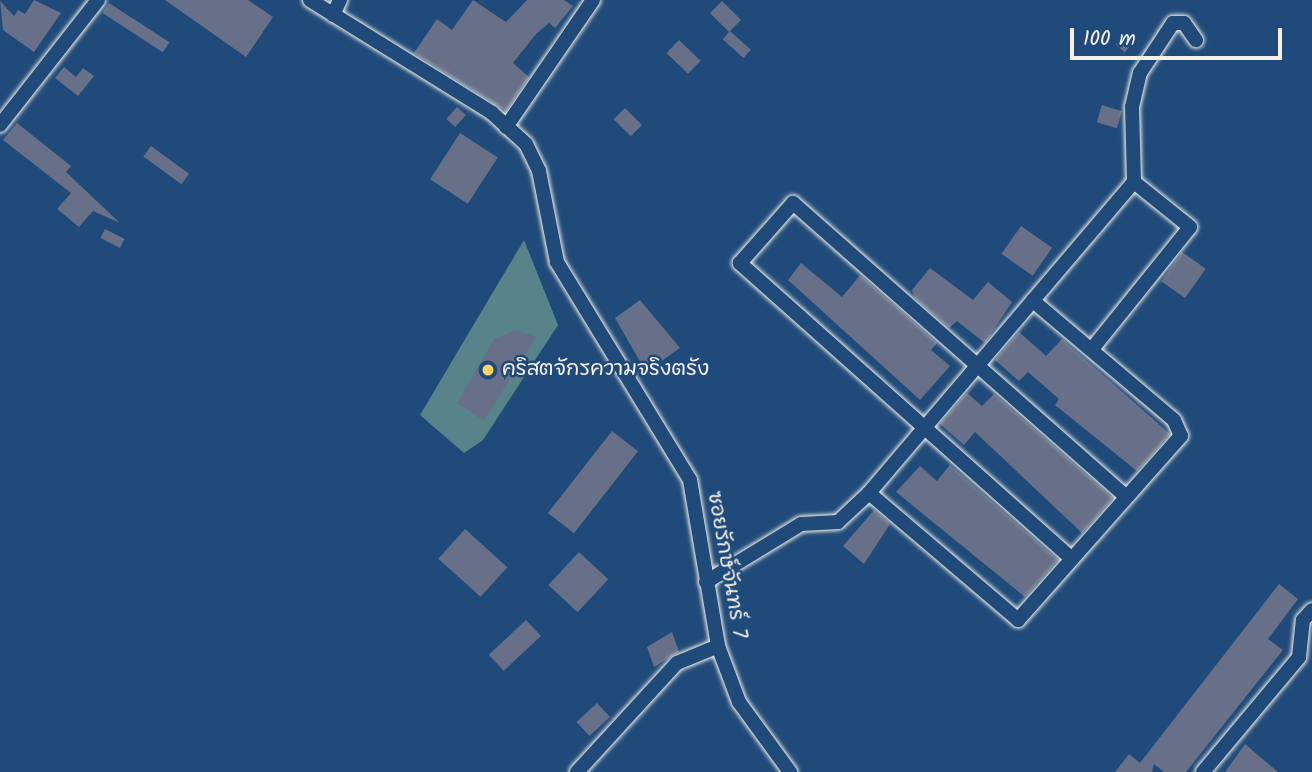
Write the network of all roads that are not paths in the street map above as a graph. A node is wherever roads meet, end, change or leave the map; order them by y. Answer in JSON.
{"nodes":[{"id":1,"x":98,"y":0,"type":"edge"},
{"id":2,"x":310,"y":0,"type":"edge"},
{"id":3,"x":340,"y":0,"type":"edge"},
{"id":4,"x":593,"y":0,"type":"edge"},
{"id":5,"x":333,"y":15,"type":"junction"},
{"id":6,"x":1196,"y":40,"type":"dead end"},
{"id":7,"x":2,"y":118,"type":"edge"},
{"id":8,"x":506,"y":127,"type":"junction"},
{"id":9,"x":1134,"y":182,"type":"junction"},
{"id":10,"x":1033,"y":301,"type":"junction"},
{"id":11,"x":1092,"y":349,"type":"junction"},
{"id":12,"x":980,"y":367,"type":"junction"},
{"id":13,"x":926,"y":429,"type":"junction"},
{"id":14,"x":869,"y":493,"type":"junction"},
{"id":15,"x":1126,"y":497,"type":"junction"},
{"id":16,"x":1072,"y":559,"type":"junction"},
{"id":17,"x":706,"y":582,"type":"junction"},
{"id":18,"x":1312,"y":610,"type":"edge"},
{"id":19,"x":718,"y":646,"type":"junction"},
{"id":20,"x":577,"y":772,"type":"edge"},
{"id":21,"x":790,"y":772,"type":"edge"},
{"id":22,"x":1203,"y":772,"type":"edge"}],
"edges":[{"from":1,"to":7,"type":"street"},
{"from":2,"to":5,"type":"street","name":"ซอยรักษ์จันทร์ 7"},
{"from":3,"to":5,"type":"street"},
{"from":4,"to":8,"type":"street"},
{"from":5,"to":8,"type":"street","name":"ซอยรักษ์จันทร์ 7"},
{"from":6,"to":9,"type":"street"},
{"from":8,"to":17,"type":"street","name":"ซอยรักษ์จันทร์ 7"},
{"from":9,"to":10,"type":"street"},
{"from":9,"to":11,"type":"street"},
{"from":10,"to":11,"type":"street"},
{"from":10,"to":12,"type":"street"},
{"from":11,"to":15,"type":"street"},
{"from":12,"to":13,"type":"street"},
{"from":12,"to":13,"type":"street"},
{"from":12,"to":15,"type":"street"},
{"from":13,"to":14,"type":"street"},
{"from":13,"to":16,"type":"street"},
{"from":14,"to":16,"type":"street"},
{"from":14,"to":17,"type":"street"},
{"from":15,"to":16,"type":"street"},
{"from":17,"to":19,"type":"street","name":"ซอยรักษ์จันทร์ 7"},
{"from":18,"to":22,"type":"street"},
{"from":19,"to":20,"type":"street"},
{"from":19,"to":21,"type":"street","name":"ซอยรักษ์จันทร์ 7"}]}
